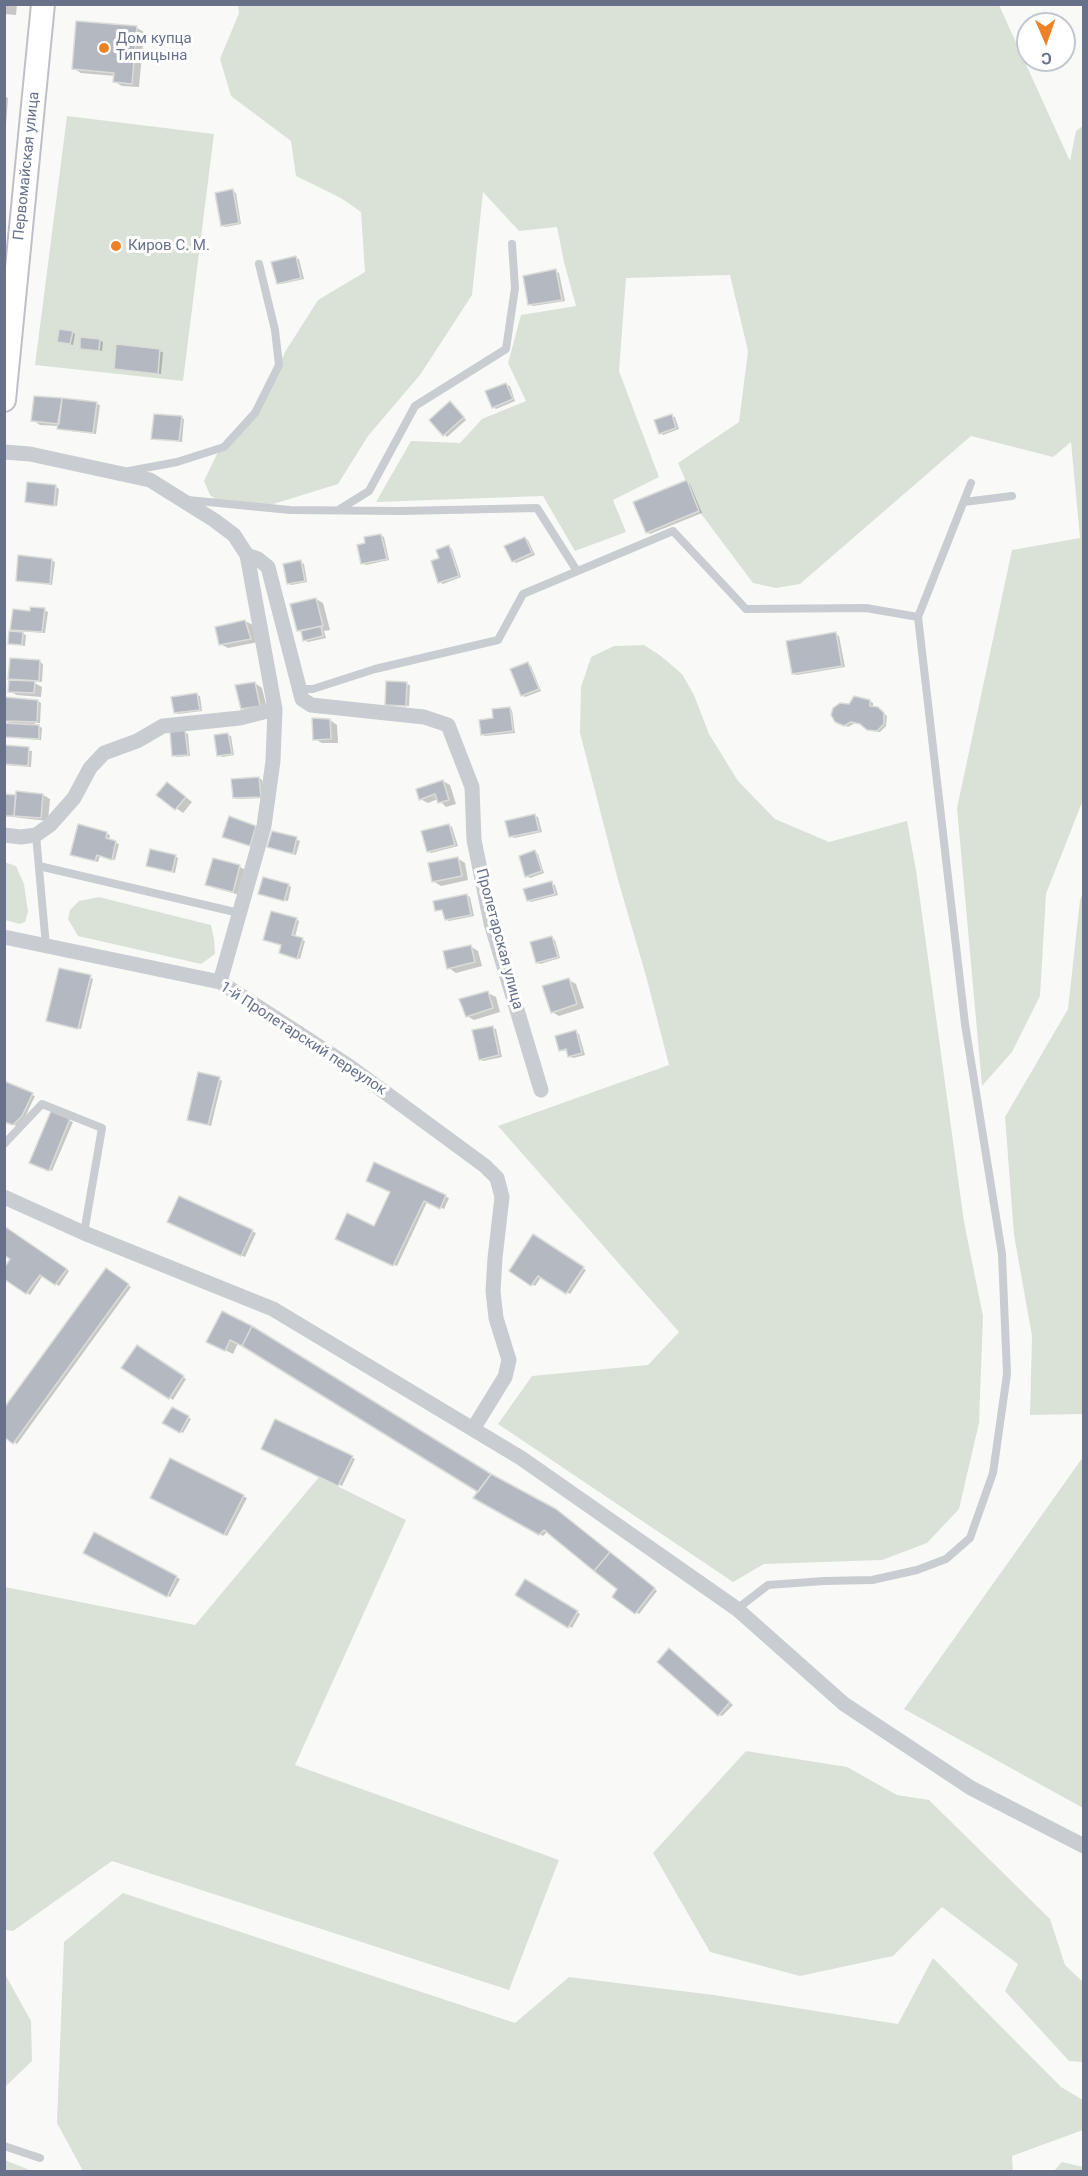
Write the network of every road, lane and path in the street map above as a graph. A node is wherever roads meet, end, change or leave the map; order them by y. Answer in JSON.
{"nodes":[{"id":1,"x":43,"y":4,"type":"edge"},
{"id":2,"x":512,"y":244,"type":"dead end"},
{"id":3,"x":258,"y":264,"type":"dead end"},
{"id":4,"x":4,"y":400,"type":"edge"},
{"id":5,"x":4,"y":452,"type":"edge"},
{"id":6,"x":119,"y":473,"type":"junction"},
{"id":7,"x":971,"y":483,"type":"dead end"},
{"id":8,"x":1012,"y":496,"type":"dead end"},
{"id":9,"x":179,"y":499,"type":"junction"},
{"id":10,"x":964,"y":502,"type":"junction"},
{"id":11,"x":340,"y":509,"type":"junction"},
{"id":12,"x":248,"y":555,"type":"junction"},
{"id":13,"x":577,"y":571,"type":"junction"},
{"id":14,"x":918,"y":617,"type":"junction"},
{"id":15,"x":300,"y":689,"type":"junction"},
{"id":16,"x":275,"y":709,"type":"junction"},
{"id":17,"x":36,"y":834,"type":"junction"},
{"id":18,"x":4,"y":835,"type":"edge"},
{"id":19,"x":39,"y":866,"type":"junction"},
{"id":20,"x":239,"y":913,"type":"junction"},
{"id":21,"x":4,"y":937,"type":"edge"},
{"id":22,"x":46,"y":946,"type":"junction"},
{"id":23,"x":220,"y":982,"type":"junction"},
{"id":24,"x":541,"y":1090,"type":"dead end"},
{"id":25,"x":4,"y":1144,"type":"edge"},
{"id":26,"x":4,"y":1197,"type":"edge"},
{"id":27,"x":84,"y":1233,"type":"junction"},
{"id":28,"x":473,"y":1429,"type":"junction"},
{"id":29,"x":737,"y":1609,"type":"junction"},
{"id":30,"x":1083,"y":1846,"type":"edge"},
{"id":31,"x":4,"y":2146,"type":"edge"},
{"id":32,"x":40,"y":2158,"type":"dead end"}],
"edges":[{"from":1,"to":4,"type":"main road","name":"Первомайская улица"},
{"from":2,"to":11,"type":"lane"},
{"from":3,"to":6,"type":"lane"},
{"from":5,"to":6,"type":"street"},
{"from":6,"to":9,"type":"street"},
{"from":7,"to":10,"type":"lane"},
{"from":8,"to":10,"type":"lane"},
{"from":9,"to":11,"type":"lane"},
{"from":9,"to":12,"type":"street"},
{"from":10,"to":14,"type":"lane"},
{"from":11,"to":13,"type":"lane"},
{"from":12,"to":15,"type":"street"},
{"from":12,"to":16,"type":"street"},
{"from":13,"to":14,"type":"lane"},
{"from":13,"to":15,"type":"lane"},
{"from":14,"to":29,"type":"lane"},
{"from":15,"to":24,"type":"street","name":"Пролетарская улица"},
{"from":16,"to":17,"type":"street"},
{"from":16,"to":20,"type":"street"},
{"from":17,"to":18,"type":"street"},
{"from":17,"to":19,"type":"lane"},
{"from":19,"to":20,"type":"lane"},
{"from":19,"to":22,"type":"lane"},
{"from":20,"to":23,"type":"street"},
{"from":21,"to":22,"type":"street","name":"1-й Пролетарский переулок"},
{"from":22,"to":23,"type":"street","name":"1-й Пролетарский переулок"},
{"from":23,"to":28,"type":"street","name":"1-й Пролетарский переулок"},
{"from":25,"to":27,"type":"lane"},
{"from":26,"to":27,"type":"street"},
{"from":27,"to":28,"type":"street"},
{"from":28,"to":29,"type":"street"},
{"from":29,"to":30,"type":"street"},
{"from":31,"to":32,"type":"lane"}]}
